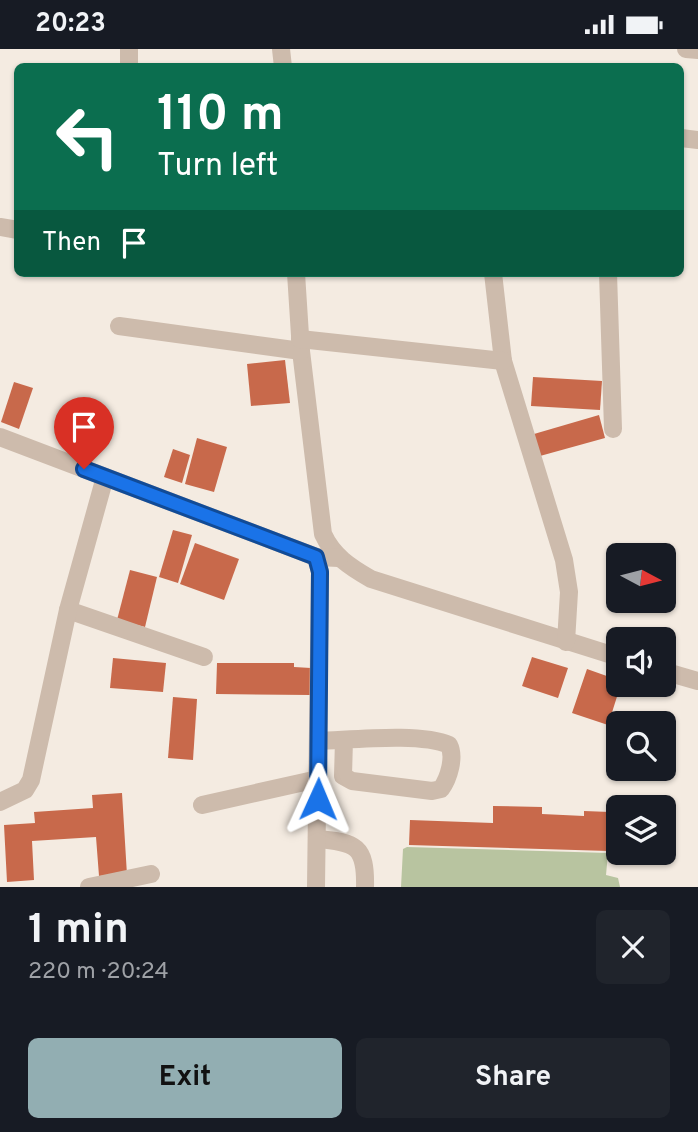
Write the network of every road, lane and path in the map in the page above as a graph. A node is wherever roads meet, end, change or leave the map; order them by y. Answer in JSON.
{"nodes":[{"id":1,"x":686,"y":49,"type":"edge"},
{"id":2,"x":698,"y":50,"type":"edge"},
{"id":3,"x":293,"y":277,"type":"edge"},
{"id":4,"x":493,"y":277,"type":"edge"},
{"id":5,"x":608,"y":277,"type":"edge"},
{"id":6,"x":119,"y":326,"type":"dead end"},
{"id":7,"x":301,"y":345,"type":"junction"},
{"id":8,"x":503,"y":362,"type":"junction"},
{"id":9,"x":613,"y":429,"type":"dead end"},
{"id":10,"x":0,"y":437,"type":"edge"},
{"id":11,"x":105,"y":477,"type":"junction"},
{"id":12,"x":316,"y":557,"type":"junction"},
{"id":13,"x":339,"y":558,"type":"junction"},
{"id":14,"x":68,"y":610,"type":"junction"},
{"id":15,"x":566,"y":642,"type":"junction"},
{"id":16,"x":606,"y":654,"type":"edge"},
{"id":17,"x":204,"y":657,"type":"dead end"},
{"id":18,"x":676,"y":675,"type":"edge"},
{"id":19,"x":698,"y":681,"type":"edge"},
{"id":20,"x":344,"y":740,"type":"junction"},
{"id":21,"x":318,"y":741,"type":"junction"},
{"id":22,"x":318,"y":779,"type":"junction"},
{"id":23,"x":0,"y":802,"type":"edge"},
{"id":24,"x":202,"y":805,"type":"dead end"},
{"id":25,"x":317,"y":839,"type":"junction"},
{"id":26,"x":151,"y":874,"type":"dead end"},
{"id":27,"x":89,"y":887,"type":"edge"},
{"id":28,"x":316,"y":887,"type":"edge"},
{"id":29,"x":365,"y":887,"type":"edge"}],
"edges":[{"from":1,"to":2,"type":"street"},
{"from":3,"to":7,"type":"street"},
{"from":4,"to":8,"type":"street"},
{"from":5,"to":9,"type":"street"},
{"from":6,"to":7,"type":"street"},
{"from":7,"to":8,"type":"street"},
{"from":7,"to":13,"type":"street"},
{"from":8,"to":15,"type":"street"},
{"from":10,"to":11,"type":"street"},
{"from":11,"to":12,"type":"street"},
{"from":11,"to":14,"type":"street"},
{"from":12,"to":13,"type":"street"},
{"from":12,"to":21,"type":"street"},
{"from":13,"to":15,"type":"street"},
{"from":14,"to":17,"type":"street"},
{"from":14,"to":23,"type":"street"},
{"from":15,"to":16,"type":"street"},
{"from":18,"to":19,"type":"street"},
{"from":20,"to":20,"type":"street"},
{"from":20,"to":21,"type":"street"},
{"from":21,"to":22,"type":"street"},
{"from":22,"to":24,"type":"street"},
{"from":22,"to":25,"type":"street"},
{"from":25,"to":28,"type":"street"},
{"from":25,"to":29,"type":"street"},
{"from":26,"to":27,"type":"street"}]}
